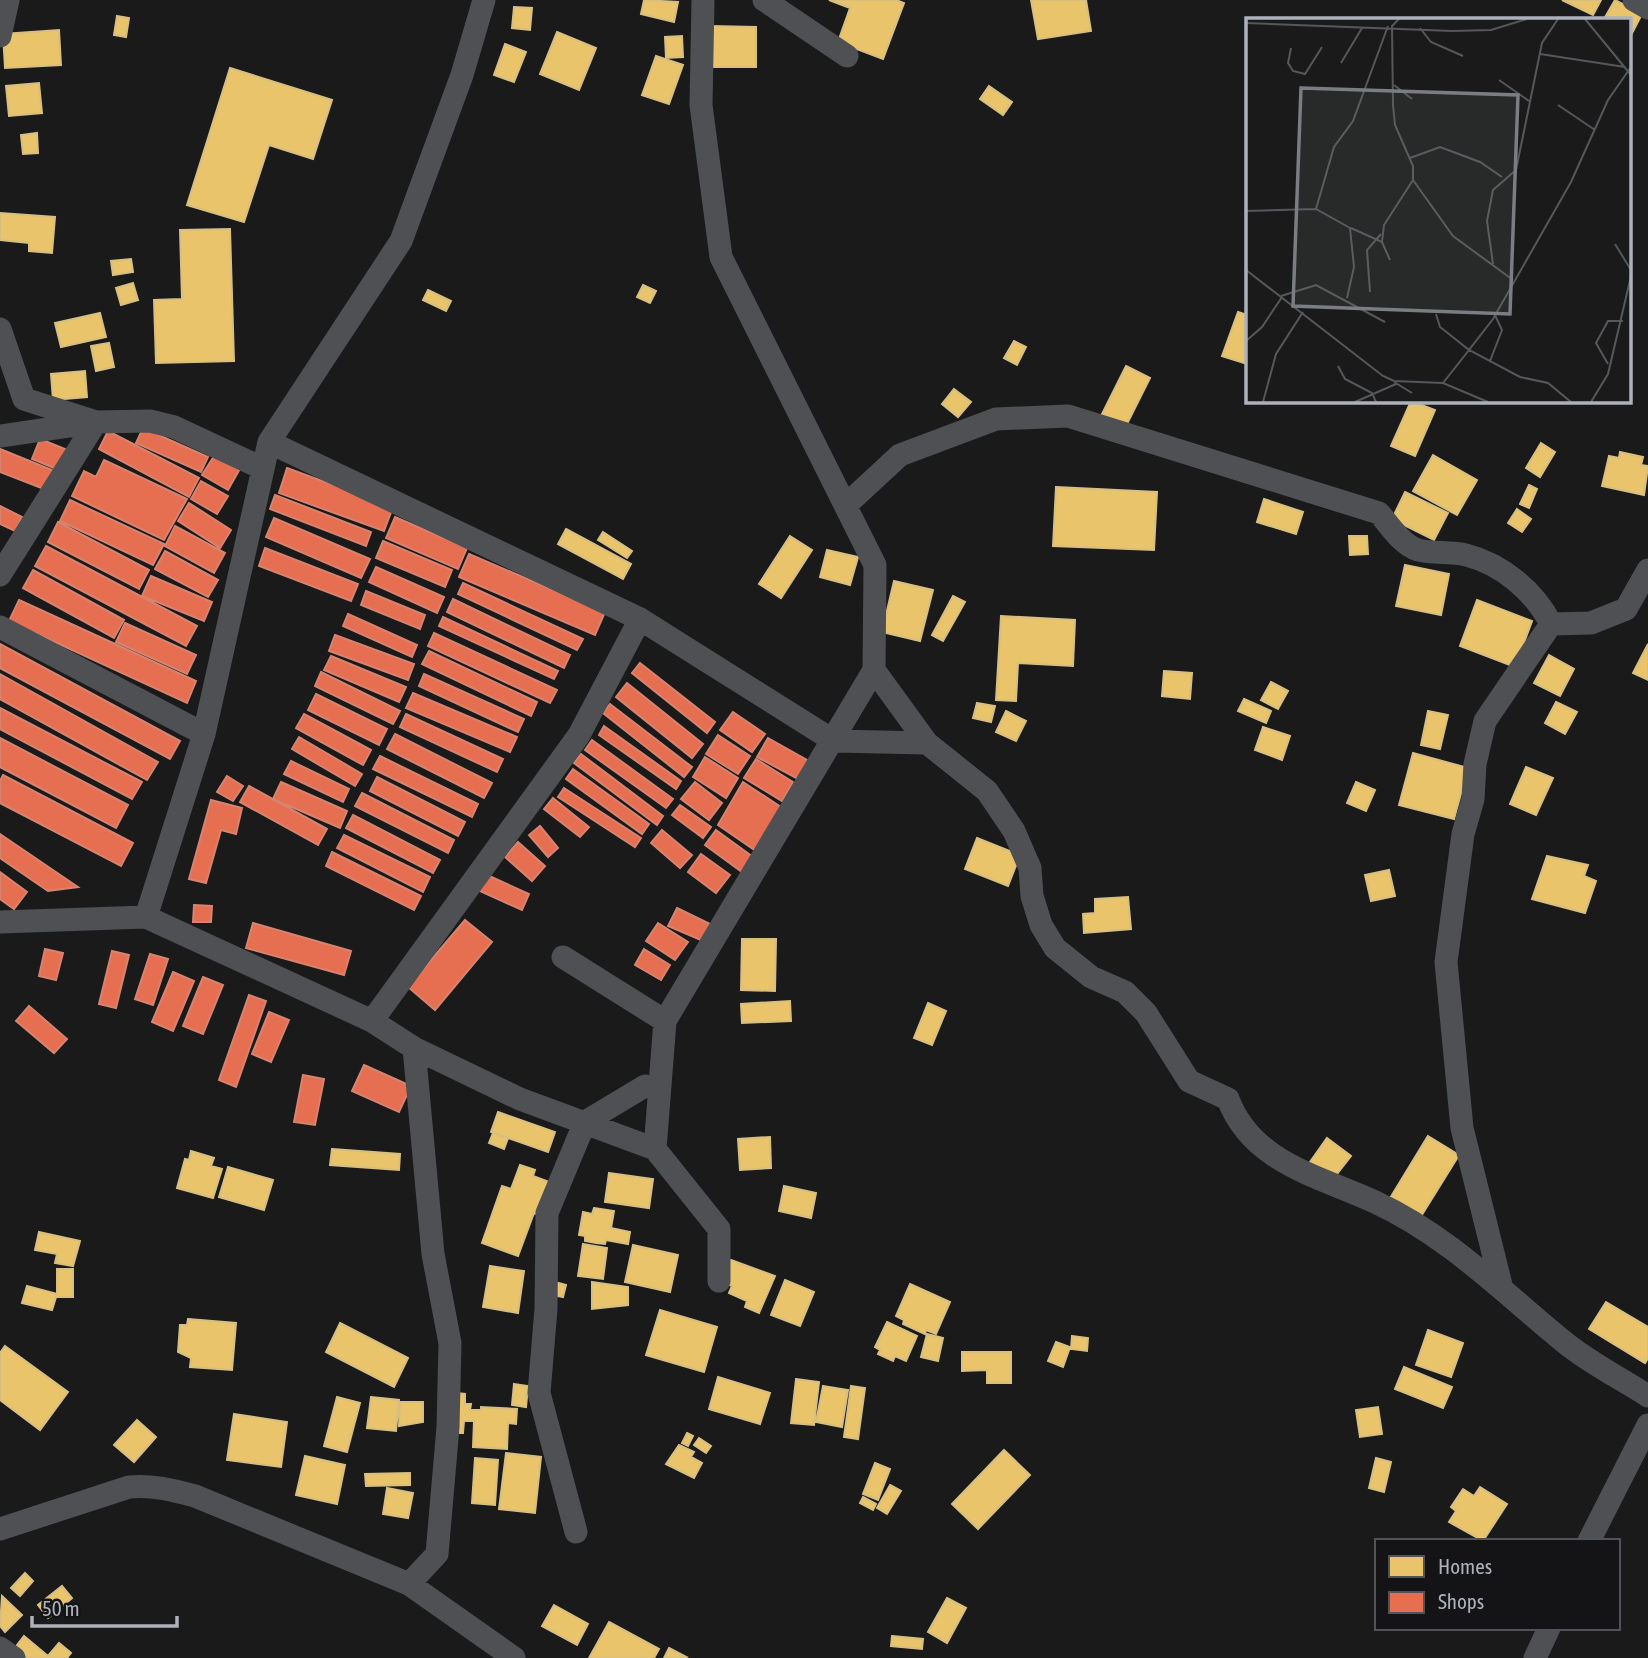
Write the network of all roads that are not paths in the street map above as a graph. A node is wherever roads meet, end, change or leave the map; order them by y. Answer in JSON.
{"nodes":[{"id":1,"x":8,"y":0,"type":"edge"},
{"id":2,"x":484,"y":0,"type":"edge"},
{"id":3,"x":702,"y":0,"type":"edge"},
{"id":4,"x":764,"y":0,"type":"edge"},
{"id":5,"x":1634,"y":0,"type":"edge"},
{"id":6,"x":1648,"y":8,"type":"edge"},
{"id":7,"x":0,"y":36,"type":"edge"},
{"id":8,"x":847,"y":56,"type":"dead end"},
{"id":9,"x":0,"y":329,"type":"edge"},
{"id":10,"x":96,"y":422,"type":"junction"},
{"id":11,"x":0,"y":436,"type":"edge"},
{"id":12,"x":269,"y":442,"type":"junction"},
{"id":13,"x":262,"y":468,"type":"junction"},
{"id":14,"x":846,"y":505,"type":"junction"},
{"id":15,"x":1648,"y":570,"type":"edge"},
{"id":16,"x":0,"y":575,"type":"edge"},
{"id":17,"x":640,"y":619,"type":"junction"},
{"id":18,"x":1552,"y":624,"type":"junction"},
{"id":19,"x":0,"y":627,"type":"edge"},
{"id":20,"x":874,"y":670,"type":"junction"},
{"id":21,"x":204,"y":734,"type":"junction"},
{"id":22,"x":834,"y":741,"type":"junction"},
{"id":23,"x":927,"y":743,"type":"junction"},
{"id":24,"x":146,"y":917,"type":"junction"},
{"id":25,"x":0,"y":922,"type":"edge"},
{"id":26,"x":564,"y":957,"type":"dead end"},
{"id":27,"x":372,"y":1021,"type":"junction"},
{"id":28,"x":665,"y":1021,"type":"junction"},
{"id":29,"x":414,"y":1048,"type":"junction"},
{"id":30,"x":645,"y":1086,"type":"dead end"},
{"id":31,"x":585,"y":1122,"type":"junction"},
{"id":32,"x":655,"y":1149,"type":"junction"},
{"id":33,"x":719,"y":1281,"type":"dead end"},
{"id":34,"x":1501,"y":1285,"type":"junction"},
{"id":35,"x":1648,"y":1396,"type":"edge"},
{"id":36,"x":1648,"y":1425,"type":"edge"},
{"id":37,"x":0,"y":1529,"type":"edge"},
{"id":38,"x":576,"y":1532,"type":"dead end"},
{"id":39,"x":1590,"y":1539,"type":"edge"},
{"id":40,"x":409,"y":1584,"type":"junction"},
{"id":41,"x":1548,"y":1630,"type":"edge"},
{"id":42,"x":0,"y":1648,"type":"edge"},
{"id":43,"x":14,"y":1658,"type":"edge"},
{"id":44,"x":514,"y":1658,"type":"edge"},
{"id":45,"x":1535,"y":1658,"type":"edge"}],
"edges":[{"from":1,"to":7,"type":"street"},
{"from":2,"to":12,"type":"street"},
{"from":3,"to":14,"type":"street"},
{"from":4,"to":8,"type":"street"},
{"from":5,"to":6,"type":"street"},
{"from":9,"to":10,"type":"street"},
{"from":10,"to":11,"type":"street"},
{"from":10,"to":13,"type":"street"},
{"from":10,"to":16,"type":"street"},
{"from":12,"to":13,"type":"street"},
{"from":12,"to":17,"type":"street"},
{"from":13,"to":21,"type":"street"},
{"from":14,"to":18,"type":"street"},
{"from":14,"to":20,"type":"street"},
{"from":15,"to":18,"type":"street"},
{"from":17,"to":22,"type":"street"},
{"from":17,"to":27,"type":"street"},
{"from":18,"to":34,"type":"street"},
{"from":19,"to":21,"type":"street"},
{"from":20,"to":22,"type":"street"},
{"from":20,"to":23,"type":"street"},
{"from":21,"to":24,"type":"street"},
{"from":22,"to":23,"type":"street"},
{"from":22,"to":28,"type":"street"},
{"from":23,"to":34,"type":"street"},
{"from":24,"to":25,"type":"street"},
{"from":24,"to":27,"type":"street"},
{"from":26,"to":28,"type":"street"},
{"from":27,"to":29,"type":"street"},
{"from":28,"to":32,"type":"street"},
{"from":29,"to":31,"type":"street"},
{"from":29,"to":40,"type":"street"},
{"from":30,"to":31,"type":"street"},
{"from":31,"to":32,"type":"street"},
{"from":31,"to":38,"type":"street"},
{"from":32,"to":33,"type":"street"},
{"from":34,"to":35,"type":"street"},
{"from":36,"to":39,"type":"street"},
{"from":37,"to":40,"type":"street"},
{"from":40,"to":44,"type":"street"},
{"from":41,"to":45,"type":"street"},
{"from":42,"to":43,"type":"street"}]}
